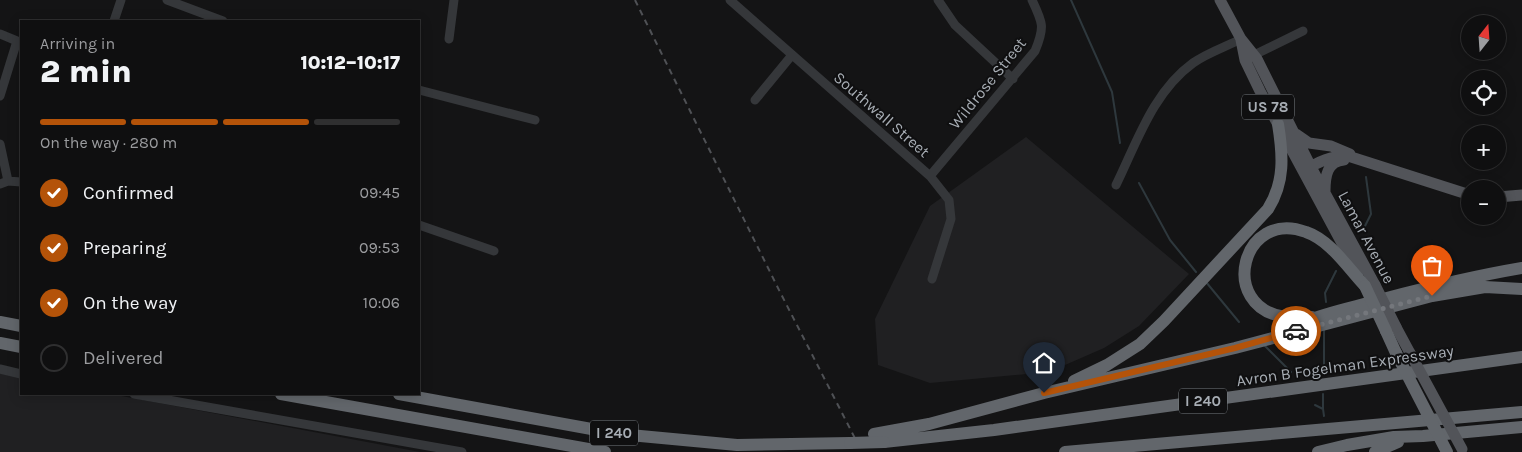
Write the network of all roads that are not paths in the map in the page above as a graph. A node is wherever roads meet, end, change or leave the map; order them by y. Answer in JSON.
{"nodes":[{"id":1,"x":121,"y":0,"type":"edge"},
{"id":2,"x":167,"y":0,"type":"edge"},
{"id":3,"x":454,"y":0,"type":"edge"},
{"id":4,"x":730,"y":0,"type":"edge"},
{"id":5,"x":938,"y":0,"type":"edge"},
{"id":6,"x":1032,"y":0,"type":"edge"},
{"id":7,"x":1220,"y":0,"type":"edge"},
{"id":8,"x":114,"y":20,"type":"edge"},
{"id":9,"x":220,"y":20,"type":"edge"},
{"id":10,"x":1303,"y":30,"type":"dead end"},
{"id":11,"x":0,"y":34,"type":"edge"},
{"id":12,"x":449,"y":39,"type":"dead end"},
{"id":13,"x":1241,"y":39,"type":"junction"},
{"id":14,"x":792,"y":55,"type":"junction"},
{"id":15,"x":1254,"y":55,"type":"junction"},
{"id":16,"x":1013,"y":79,"type":"junction"},
{"id":17,"x":420,"y":90,"type":"edge"},
{"id":18,"x":0,"y":96,"type":"edge"},
{"id":19,"x":755,"y":100,"type":"dead end"},
{"id":20,"x":535,"y":120,"type":"dead end"},
{"id":21,"x":1278,"y":124,"type":"junction"},
{"id":22,"x":1293,"y":131,"type":"junction"},
{"id":23,"x":0,"y":144,"type":"edge"},
{"id":24,"x":1358,"y":159,"type":"junction"},
{"id":25,"x":1307,"y":169,"type":"junction"},
{"id":26,"x":930,"y":176,"type":"junction"},
{"id":27,"x":4,"y":182,"type":"edge"},
{"id":28,"x":20,"y":182,"type":"edge"},
{"id":29,"x":1116,"y":185,"type":"dead end"},
{"id":30,"x":1325,"y":193,"type":"junction"},
{"id":31,"x":1461,"y":193,"type":"edge"},
{"id":32,"x":1522,"y":195,"type":"edge"},
{"id":33,"x":1506,"y":196,"type":"edge"},
{"id":34,"x":420,"y":225,"type":"edge"},
{"id":35,"x":494,"y":251,"type":"dead end"},
{"id":36,"x":1522,"y":268,"type":"edge"},
{"id":37,"x":932,"y":279,"type":"dead end"},
{"id":38,"x":1370,"y":285,"type":"junction"},
{"id":39,"x":1522,"y":289,"type":"edge"},
{"id":40,"x":1317,"y":316,"type":"junction"},
{"id":41,"x":0,"y":322,"type":"edge"},
{"id":42,"x":20,"y":326,"type":"edge"},
{"id":43,"x":1391,"y":329,"type":"junction"},
{"id":44,"x":0,"y":343,"type":"edge"},
{"id":45,"x":20,"y":347,"type":"edge"},
{"id":46,"x":1522,"y":357,"type":"edge"},
{"id":47,"x":0,"y":369,"type":"edge"},
{"id":48,"x":20,"y":374,"type":"edge"},
{"id":49,"x":1109,"y":378,"type":"junction"},
{"id":50,"x":1044,"y":393,"type":"junction"},
{"id":51,"x":140,"y":395,"type":"edge"},
{"id":52,"x":287,"y":395,"type":"edge"},
{"id":53,"x":404,"y":395,"type":"edge"},
{"id":54,"x":1522,"y":412,"type":"edge"},
{"id":55,"x":1522,"y":427,"type":"edge"},
{"id":56,"x":1422,"y":436,"type":"junction"},
{"id":57,"x":879,"y":438,"type":"junction"},
{"id":58,"x":1462,"y":451,"type":"edge"},
{"id":59,"x":462,"y":452,"type":"edge"},
{"id":60,"x":605,"y":452,"type":"edge"},
{"id":61,"x":1065,"y":452,"type":"edge"},
{"id":62,"x":1318,"y":452,"type":"edge"},
{"id":63,"x":1375,"y":452,"type":"edge"},
{"id":64,"x":1447,"y":452,"type":"edge"}],
"edges":[{"from":1,"to":8,"type":"street"},
{"from":2,"to":9,"type":"street"},
{"from":3,"to":12,"type":"street"},
{"from":4,"to":14,"type":"street","name":"Southwall Street"},
{"from":5,"to":16,"type":"street"},
{"from":6,"to":16,"type":"street","name":"Wildrose Street"},
{"from":7,"to":13,"type":"main road","name":"Lamar Avenue","number":"US 78"},
{"from":10,"to":15,"type":"street"},
{"from":11,"to":18,"type":"street"},
{"from":13,"to":15,"type":"main road","name":"Lamar Avenue","number":"US 78"},
{"from":13,"to":21,"type":"main road","name":"Lamar Avenue","number":"US 78"},
{"from":13,"to":29,"type":"street"},
{"from":14,"to":19,"type":"street"},
{"from":14,"to":26,"type":"street","name":"Southwall Street"},
{"from":15,"to":22,"type":"main road","name":"Lamar Avenue","number":"US 78"},
{"from":16,"to":26,"type":"street","name":"Wildrose Street"},
{"from":17,"to":20,"type":"street"},
{"from":21,"to":25,"type":"main road","name":"Lamar Avenue","number":"US 78"},
{"from":21,"to":50,"type":"highway"},
{"from":22,"to":24,"type":"main road"},
{"from":22,"to":25,"type":"main road","name":"Lamar Avenue","number":"US 78"},
{"from":23,"to":27,"type":"street"},
{"from":24,"to":25,"type":"main road"},
{"from":24,"to":30,"type":"main road"},
{"from":24,"to":31,"type":"main road"},
{"from":25,"to":30,"type":"main road","name":"Lamar Avenue","number":"US 78"},
{"from":25,"to":38,"type":"main road","name":"Lamar Avenue","number":"US 78"},
{"from":26,"to":37,"type":"street","name":"Southwall Street"},
{"from":27,"to":28,"type":"street"},
{"from":30,"to":38,"type":"main road","name":"Lamar Avenue","number":"US 78"},
{"from":32,"to":33,"type":"main road"},
{"from":34,"to":35,"type":"street"},
{"from":36,"to":40,"type":"highway"},
{"from":38,"to":40,"type":"highway"},
{"from":38,"to":43,"type":"highway","name":"Lamar Avenue","number":"US 78","bridge":true},
{"from":39,"to":49,"type":"highway"},
{"from":40,"to":49,"type":"highway"},
{"from":41,"to":42,"type":"highway"},
{"from":43,"to":58,"type":"main road","name":"Lamar Avenue","number":"US 78","bridge":true},
{"from":43,"to":64,"type":"highway","name":"Lamar Avenue","number":"US 78","bridge":true},
{"from":44,"to":45,"type":"highway"},
{"from":46,"to":57,"type":"highway","name":"Avron B Fogelman Expressway","number":"I 240"},
{"from":47,"to":48,"type":"street"},
{"from":49,"to":50,"type":"highway"},
{"from":50,"to":57,"type":"highway"},
{"from":51,"to":59,"type":"street"},
{"from":52,"to":60,"type":"highway","number":"I 240"},
{"from":53,"to":57,"type":"highway","name":"Avron B Fogelman Expressway","number":"I 240","bridge":true},
{"from":54,"to":61,"type":"highway"},
{"from":55,"to":56,"type":"highway"},
{"from":56,"to":62,"type":"highway"},
{"from":56,"to":63,"type":"highway"}]}
